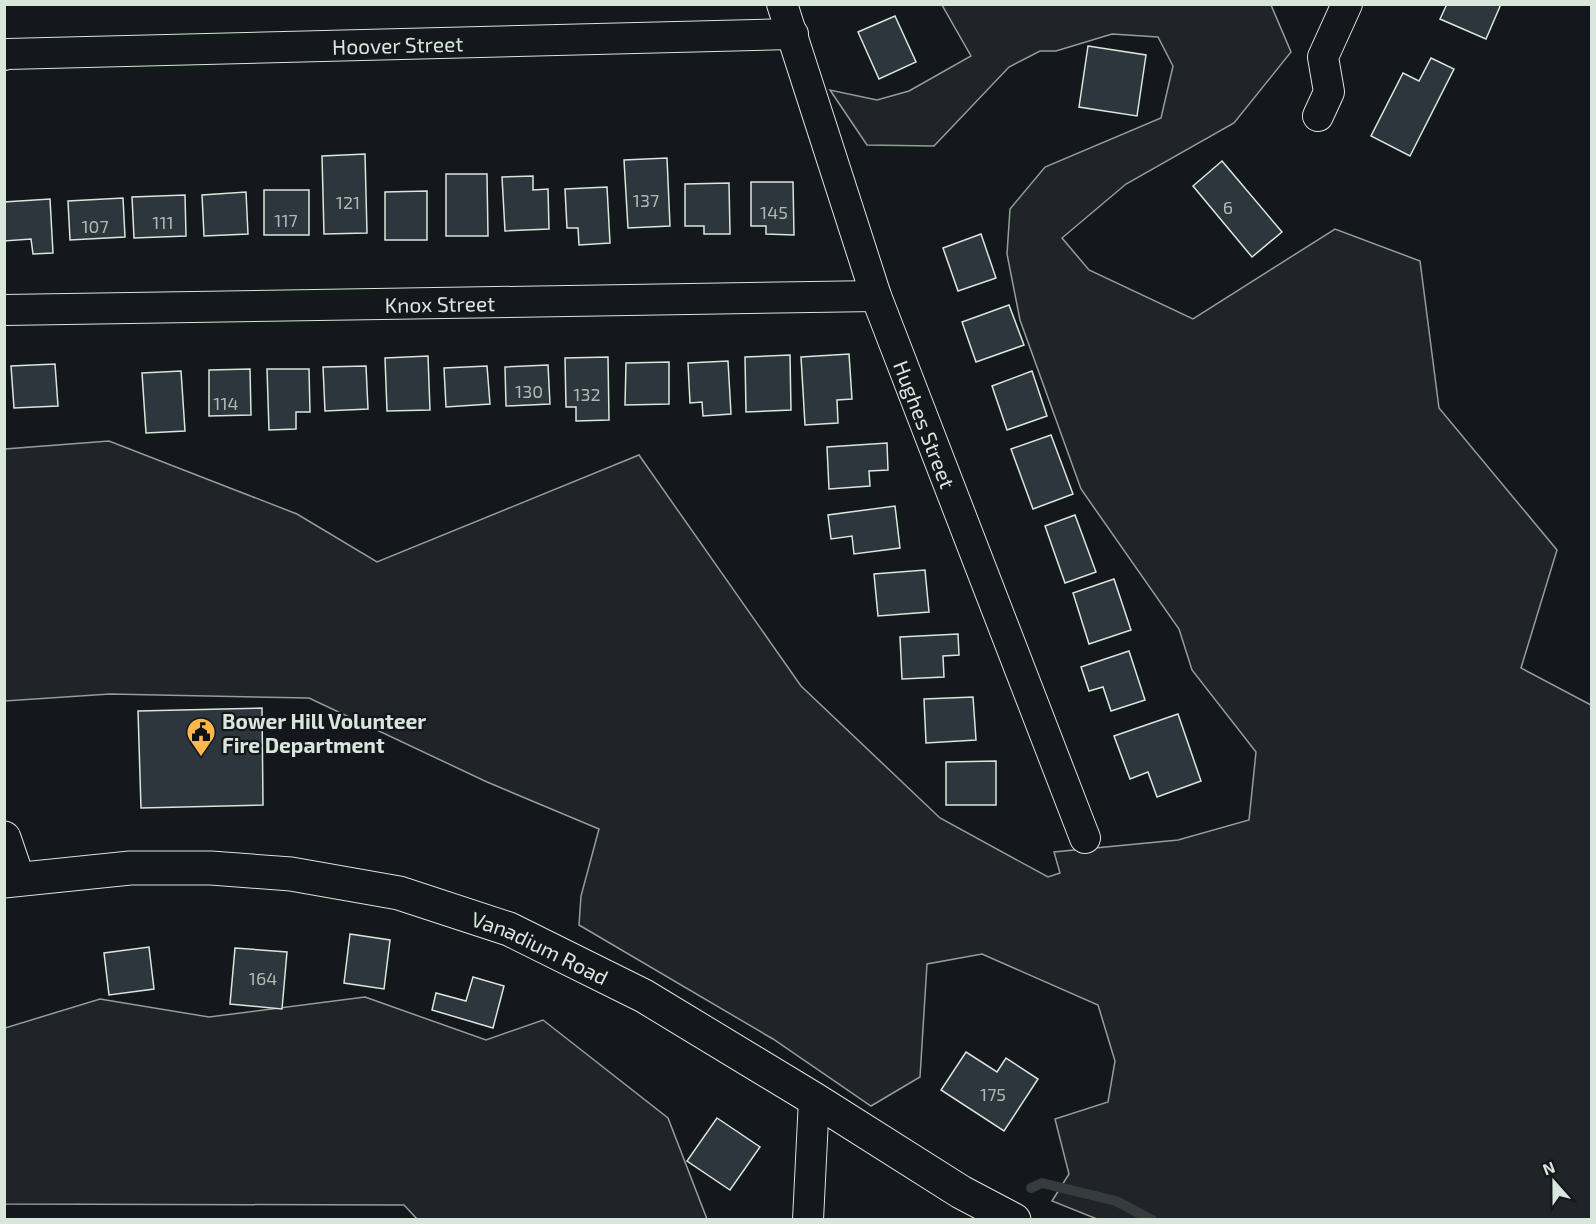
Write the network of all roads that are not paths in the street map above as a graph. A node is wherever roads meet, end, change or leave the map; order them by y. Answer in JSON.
{"nodes":[{"id":1,"x":782,"y":4,"type":"edge"},
{"id":2,"x":1347,"y":4,"type":"edge"},
{"id":3,"x":793,"y":34,"type":"junction"},
{"id":4,"x":4,"y":55,"type":"edge"},
{"id":5,"x":1318,"y":116,"type":"dead end"},
{"id":6,"x":876,"y":296,"type":"junction"},
{"id":7,"x":4,"y":310,"type":"edge"},
{"id":8,"x":4,"y":838,"type":"edge"},
{"id":9,"x":1085,"y":838,"type":"dead end"},
{"id":10,"x":11,"y":880,"type":"edge"},
{"id":11,"x":813,"y":1099,"type":"junction"},
{"id":12,"x":808,"y":1220,"type":"edge"},
{"id":13,"x":1014,"y":1220,"type":"edge"}],
"edges":[{"from":1,"to":3,"type":"street","name":"Hughes Street"},
{"from":2,"to":5,"type":"street"},
{"from":3,"to":4,"type":"street","name":"Hoover Street"},
{"from":3,"to":6,"type":"street","name":"Hughes Street"},
{"from":6,"to":7,"type":"street","name":"Knox Street"},
{"from":6,"to":9,"type":"street","name":"Hughes Street"},
{"from":8,"to":10,"type":"street"},
{"from":10,"to":11,"type":"street","name":"Vanadium Road"},
{"from":11,"to":12,"type":"street"},
{"from":11,"to":13,"type":"street","name":"Vanadium Road"}]}
